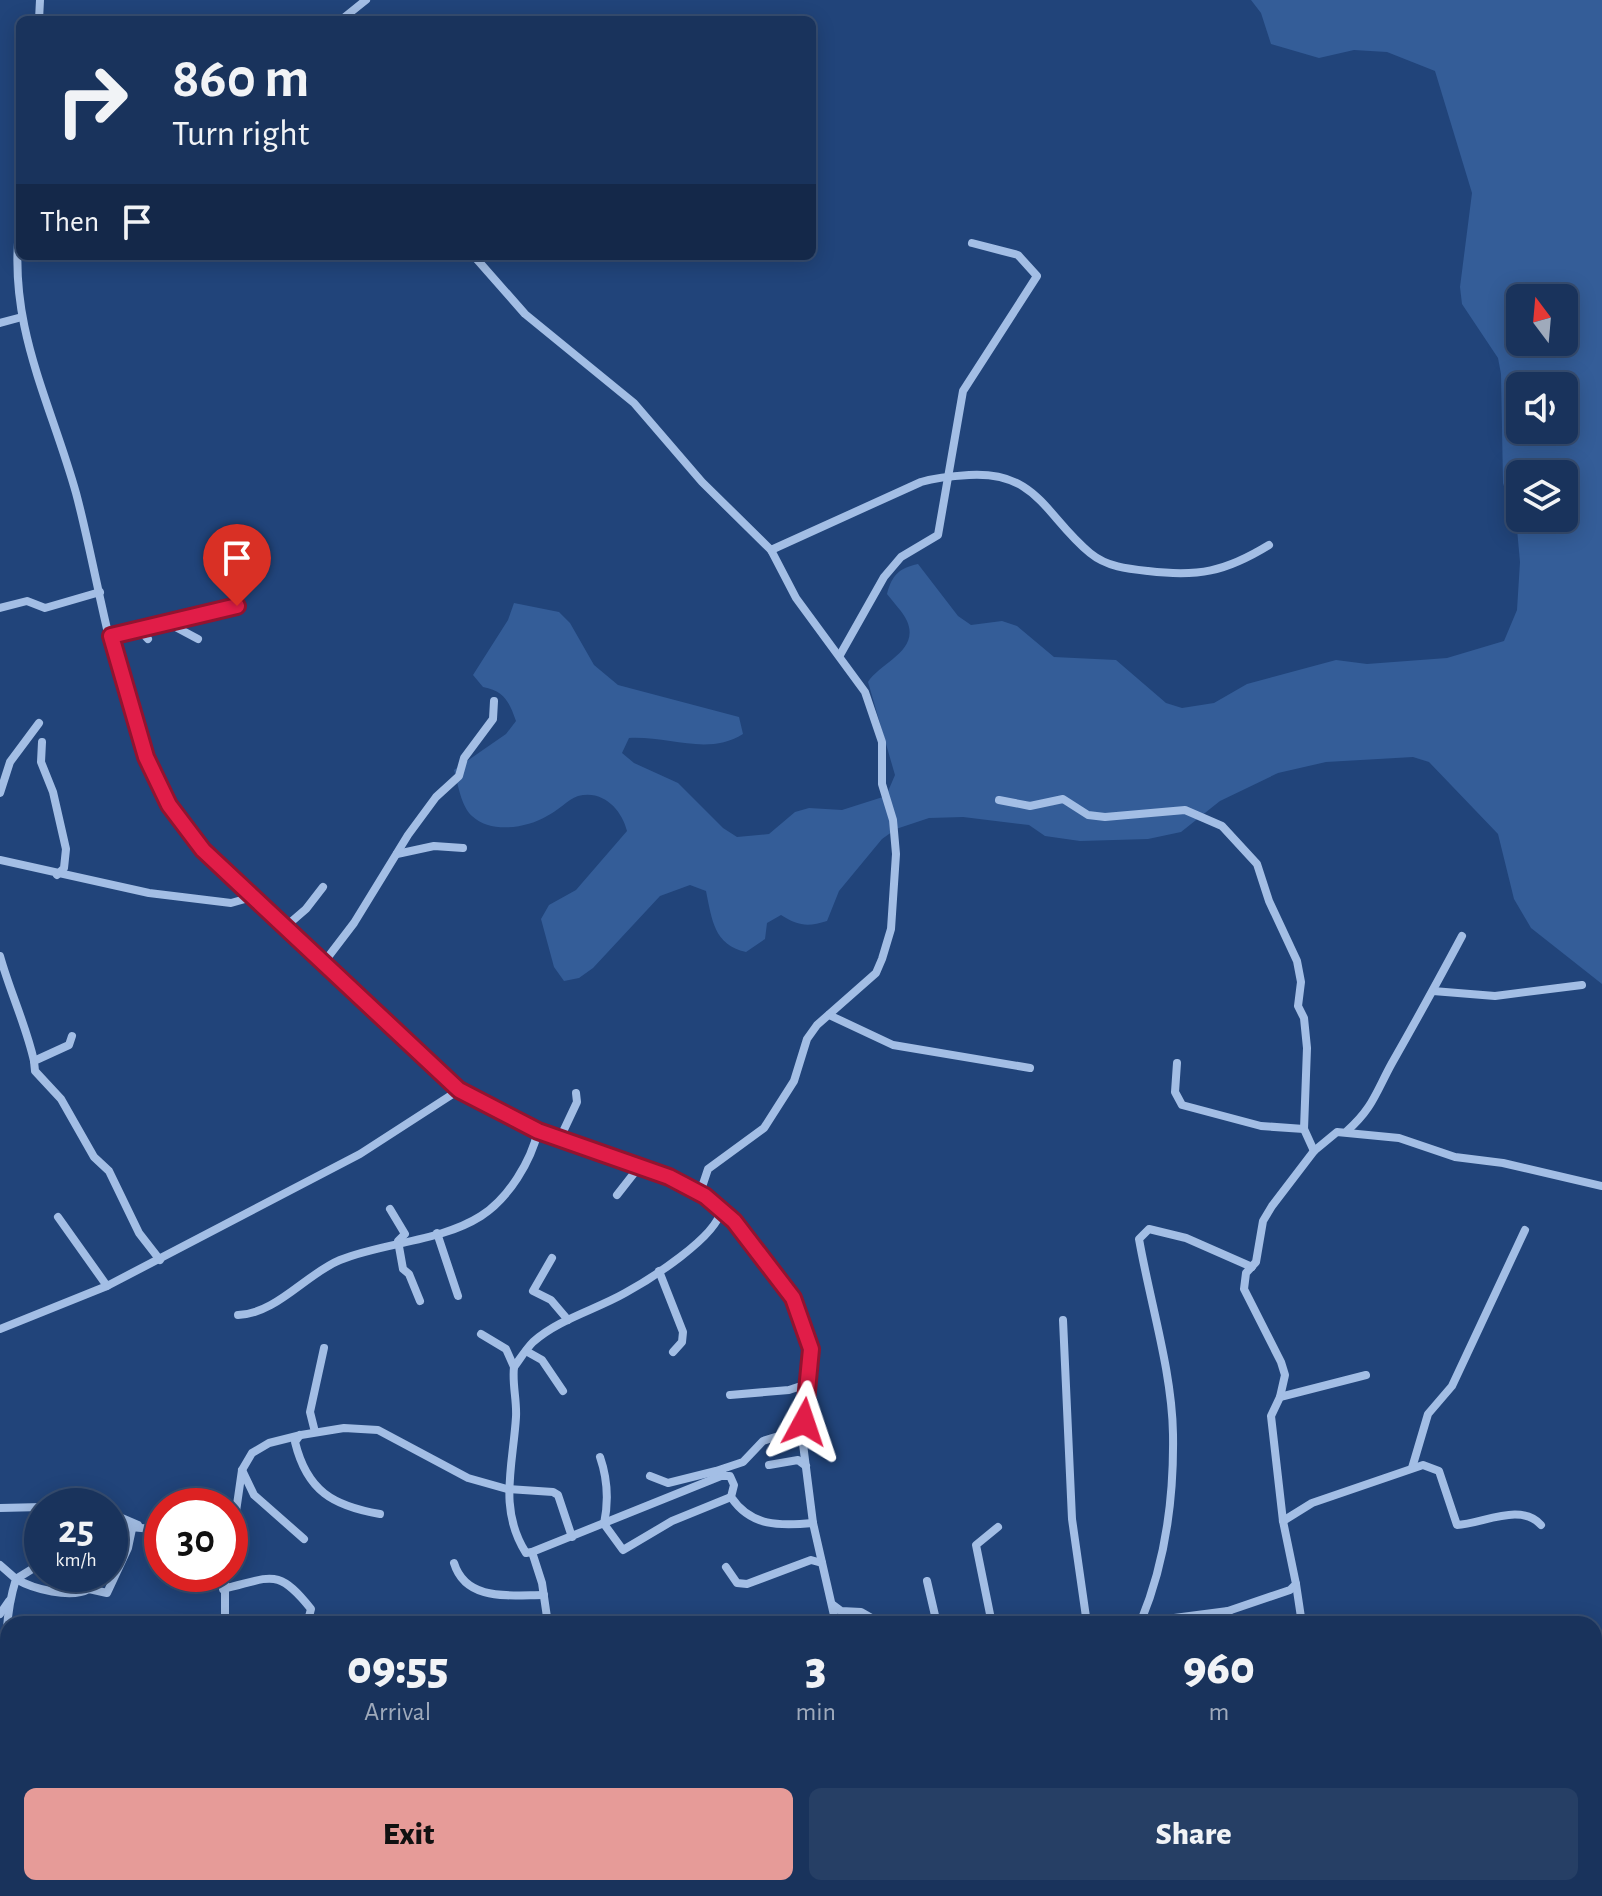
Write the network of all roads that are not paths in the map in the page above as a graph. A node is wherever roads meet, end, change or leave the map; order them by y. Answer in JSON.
{"nodes":[{"id":1,"x":366,"y":0,"type":"edge"},
{"id":2,"x":346,"y":16,"type":"edge"},
{"id":3,"x":972,"y":243,"type":"dead end"},
{"id":4,"x":16,"y":249,"type":"edge"},
{"id":5,"x":478,"y":260,"type":"edge"},
{"id":6,"x":22,"y":317,"type":"junction"},
{"id":7,"x":0,"y":323,"type":"edge"},
{"id":8,"x":951,"y":475,"type":"junction"},
{"id":9,"x":1269,"y":545,"type":"dead end"},
{"id":10,"x":771,"y":550,"type":"junction"},
{"id":11,"x":100,"y":592,"type":"junction"},
{"id":12,"x":237,"y":606,"type":"dead end"},
{"id":13,"x":0,"y":608,"type":"edge"},
{"id":14,"x":167,"y":622,"type":"junction"},
{"id":15,"x":139,"y":629,"type":"junction"},
{"id":16,"x":111,"y":636,"type":"junction"},
{"id":17,"x":148,"y":639,"type":"dead end"},
{"id":18,"x":198,"y":639,"type":"dead end"},
{"id":19,"x":840,"y":655,"type":"junction"},
{"id":20,"x":494,"y":701,"type":"dead end"},
{"id":21,"x":39,"y":723,"type":"dead end"},
{"id":22,"x":42,"y":742,"type":"dead end"},
{"id":23,"x":0,"y":793,"type":"edge"},
{"id":24,"x":999,"y":800,"type":"dead end"},
{"id":25,"x":463,"y":848,"type":"dead end"},
{"id":26,"x":396,"y":855,"type":"junction"},
{"id":27,"x":0,"y":860,"type":"edge"},
{"id":28,"x":57,"y":875,"type":"junction"},
{"id":29,"x":323,"y":887,"type":"dead end"},
{"id":30,"x":252,"y":897,"type":"junction"},
{"id":31,"x":284,"y":928,"type":"junction"},
{"id":32,"x":1462,"y":936,"type":"dead end"},
{"id":33,"x":0,"y":956,"type":"edge"},
{"id":34,"x":325,"y":961,"type":"junction"},
{"id":35,"x":1582,"y":985,"type":"dead end"},
{"id":36,"x":1433,"y":991,"type":"junction"},
{"id":37,"x":829,"y":1015,"type":"junction"},
{"id":38,"x":72,"y":1036,"type":"dead end"},
{"id":39,"x":34,"y":1061,"type":"junction"},
{"id":40,"x":1177,"y":1063,"type":"dead end"},
{"id":41,"x":1030,"y":1068,"type":"dead end"},
{"id":42,"x":459,"y":1090,"type":"junction"},
{"id":43,"x":576,"y":1093,"type":"dead end"},
{"id":44,"x":1304,"y":1129,"type":"junction"},
{"id":45,"x":538,"y":1131,"type":"junction"},
{"id":46,"x":1347,"y":1131,"type":"junction"},
{"id":47,"x":561,"y":1136,"type":"junction"},
{"id":48,"x":1314,"y":1151,"type":"junction"},
{"id":49,"x":633,"y":1163,"type":"junction"},
{"id":50,"x":1602,"y":1186,"type":"edge"},
{"id":51,"x":617,"y":1195,"type":"dead end"},
{"id":52,"x":705,"y":1196,"type":"junction"},
{"id":53,"x":390,"y":1209,"type":"dead end"},
{"id":54,"x":721,"y":1210,"type":"junction"},
{"id":55,"x":58,"y":1217,"type":"dead end"},
{"id":56,"x":1525,"y":1230,"type":"dead end"},
{"id":57,"x":437,"y":1233,"type":"junction"},
{"id":58,"x":398,"y":1241,"type":"junction"},
{"id":59,"x":552,"y":1258,"type":"dead end"},
{"id":60,"x":160,"y":1260,"type":"junction"},
{"id":61,"x":1252,"y":1267,"type":"junction"},
{"id":62,"x":659,"y":1271,"type":"junction"},
{"id":63,"x":107,"y":1286,"type":"junction"},
{"id":64,"x":458,"y":1296,"type":"dead end"},
{"id":65,"x":420,"y":1301,"type":"dead end"},
{"id":66,"x":238,"y":1315,"type":"dead end"},
{"id":67,"x":568,"y":1320,"type":"junction"},
{"id":68,"x":1063,"y":1320,"type":"dead end"},
{"id":69,"x":0,"y":1329,"type":"edge"},
{"id":70,"x":481,"y":1334,"type":"dead end"},
{"id":71,"x":324,"y":1348,"type":"dead end"},
{"id":72,"x":526,"y":1351,"type":"junction"},
{"id":73,"x":673,"y":1352,"type":"dead end"},
{"id":74,"x":514,"y":1367,"type":"junction"},
{"id":75,"x":1366,"y":1375,"type":"dead end"},
{"id":76,"x":807,"y":1384,"type":"junction"},
{"id":77,"x":563,"y":1391,"type":"dead end"},
{"id":78,"x":730,"y":1395,"type":"dead end"},
{"id":79,"x":1280,"y":1397,"type":"junction"},
{"id":80,"x":315,"y":1432,"type":"junction"},
{"id":81,"x":301,"y":1435,"type":"junction"},
{"id":82,"x":802,"y":1436,"type":"junction"},
{"id":83,"x":600,"y":1457,"type":"dead end"},
{"id":84,"x":769,"y":1465,"type":"dead end"},
{"id":85,"x":806,"y":1466,"type":"junction"},
{"id":86,"x":1412,"y":1468,"type":"junction"},
{"id":87,"x":242,"y":1470,"type":"junction"},
{"id":88,"x":650,"y":1476,"type":"dead end"},
{"id":89,"x":239,"y":1488,"type":"edge"},
{"id":90,"x":507,"y":1489,"type":"junction"},
{"id":91,"x":731,"y":1497,"type":"junction"},
{"id":92,"x":24,"y":1507,"type":"edge"},
{"id":93,"x":0,"y":1508,"type":"edge"},
{"id":94,"x":380,"y":1514,"type":"dead end"},
{"id":95,"x":128,"y":1521,"type":"edge"},
{"id":96,"x":1283,"y":1521,"type":"junction"},
{"id":97,"x":813,"y":1523,"type":"junction"},
{"id":98,"x":604,"y":1524,"type":"junction"},
{"id":99,"x":128,"y":1525,"type":"edge"},
{"id":100,"x":138,"y":1525,"type":"junction"},
{"id":101,"x":1541,"y":1525,"type":"dead end"},
{"id":102,"x":144,"y":1526,"type":"edge"},
{"id":103,"x":998,"y":1527,"type":"dead end"},
{"id":104,"x":572,"y":1537,"type":"junction"},
{"id":105,"x":304,"y":1539,"type":"dead end"},
{"id":106,"x":532,"y":1552,"type":"junction"},
{"id":107,"x":454,"y":1563,"type":"dead end"},
{"id":108,"x":822,"y":1563,"type":"junction"},
{"id":109,"x":0,"y":1565,"type":"edge"},
{"id":110,"x":726,"y":1567,"type":"dead end"},
{"id":111,"x":24,"y":1574,"type":"edge"},
{"id":112,"x":16,"y":1579,"type":"junction"},
{"id":113,"x":927,"y":1581,"type":"dead end"},
{"id":114,"x":248,"y":1583,"type":"edge"},
{"id":115,"x":1296,"y":1584,"type":"junction"},
{"id":116,"x":223,"y":1592,"type":"edge"},
{"id":117,"x":544,"y":1595,"type":"junction"},
{"id":118,"x":9,"y":1601,"type":"junction"},
{"id":119,"x":833,"y":1605,"type":"junction"},
{"id":120,"x":1228,"y":1611,"type":"junction"},
{"id":121,"x":0,"y":1614,"type":"edge"},
{"id":122,"x":8,"y":1616,"type":"edge"},
{"id":123,"x":225,"y":1616,"type":"edge"},
{"id":124,"x":309,"y":1616,"type":"edge"},
{"id":125,"x":547,"y":1616,"type":"edge"},
{"id":126,"x":835,"y":1616,"type":"edge"},
{"id":127,"x":868,"y":1616,"type":"edge"},
{"id":128,"x":935,"y":1616,"type":"edge"},
{"id":129,"x":990,"y":1616,"type":"edge"},
{"id":130,"x":1086,"y":1616,"type":"edge"},
{"id":131,"x":1143,"y":1616,"type":"edge"},
{"id":132,"x":1196,"y":1616,"type":"edge"},
{"id":133,"x":1229,"y":1616,"type":"edge"},
{"id":134,"x":1301,"y":1616,"type":"edge"}],
"edges":[{"from":1,"to":2,"type":"street"},
{"from":3,"to":8,"type":"street"},
{"from":4,"to":6,"type":"street"},
{"from":5,"to":10,"type":"street"},
{"from":6,"to":7,"type":"street"},
{"from":6,"to":11,"type":"street"},
{"from":8,"to":9,"type":"street"},
{"from":8,"to":10,"type":"street"},
{"from":8,"to":19,"type":"street"},
{"from":10,"to":19,"type":"street"},
{"from":11,"to":13,"type":"street"},
{"from":11,"to":16,"type":"street"},
{"from":12,"to":14,"type":"street"},
{"from":14,"to":15,"type":"street"},
{"from":14,"to":18,"type":"street"},
{"from":15,"to":16,"type":"street"},
{"from":15,"to":17,"type":"street"},
{"from":16,"to":30,"type":"street"},
{"from":19,"to":37,"type":"street"},
{"from":20,"to":26,"type":"street"},
{"from":21,"to":23,"type":"street"},
{"from":22,"to":28,"type":"street"},
{"from":24,"to":44,"type":"street"},
{"from":25,"to":26,"type":"street"},
{"from":26,"to":34,"type":"street"},
{"from":27,"to":28,"type":"street"},
{"from":28,"to":30,"type":"street"},
{"from":29,"to":31,"type":"street"},
{"from":30,"to":31,"type":"street"},
{"from":31,"to":34,"type":"street"},
{"from":32,"to":36,"type":"street"},
{"from":33,"to":39,"type":"street"},
{"from":34,"to":42,"type":"street"},
{"from":35,"to":36,"type":"street"},
{"from":36,"to":46,"type":"street"},
{"from":37,"to":41,"type":"street"},
{"from":37,"to":52,"type":"street"},
{"from":38,"to":39,"type":"street"},
{"from":39,"to":60,"type":"street"},
{"from":40,"to":44,"type":"street"},
{"from":42,"to":45,"type":"street"},
{"from":42,"to":60,"type":"street"},
{"from":43,"to":47,"type":"street"},
{"from":44,"to":48,"type":"street"},
{"from":45,"to":47,"type":"street"},
{"from":45,"to":57,"type":"street"},
{"from":46,"to":48,"type":"street"},
{"from":46,"to":50,"type":"street"},
{"from":47,"to":49,"type":"street"},
{"from":48,"to":61,"type":"street"},
{"from":49,"to":51,"type":"street"},
{"from":49,"to":52,"type":"street"},
{"from":52,"to":54,"type":"street"},
{"from":53,"to":58,"type":"street"},
{"from":54,"to":62,"type":"street"},
{"from":54,"to":76,"type":"street"},
{"from":55,"to":63,"type":"street"},
{"from":56,"to":86,"type":"street"},
{"from":57,"to":58,"type":"street"},
{"from":57,"to":64,"type":"street"},
{"from":58,"to":65,"type":"street"},
{"from":58,"to":66,"type":"street"},
{"from":59,"to":67,"type":"street"},
{"from":60,"to":63,"type":"street"},
{"from":61,"to":79,"type":"street"},
{"from":61,"to":131,"type":"street"},
{"from":62,"to":67,"type":"street"},
{"from":62,"to":73,"type":"street"},
{"from":63,"to":69,"type":"street"},
{"from":67,"to":72,"type":"street"},
{"from":68,"to":130,"type":"street"},
{"from":70,"to":74,"type":"street"},
{"from":71,"to":80,"type":"street"},
{"from":72,"to":74,"type":"street"},
{"from":72,"to":77,"type":"street"},
{"from":74,"to":90,"type":"street"},
{"from":75,"to":79,"type":"street"},
{"from":76,"to":78,"type":"street"},
{"from":76,"to":82,"type":"street"},
{"from":79,"to":96,"type":"street"},
{"from":80,"to":81,"type":"street"},
{"from":80,"to":90,"type":"street"},
{"from":81,"to":87,"type":"street"},
{"from":81,"to":94,"type":"street"},
{"from":82,"to":85,"type":"street"},
{"from":82,"to":88,"type":"street"},
{"from":83,"to":98,"type":"street"},
{"from":84,"to":85,"type":"street"},
{"from":85,"to":97,"type":"street"},
{"from":86,"to":96,"type":"street"},
{"from":86,"to":101,"type":"street"},
{"from":87,"to":89,"type":"street"},
{"from":87,"to":105,"type":"street"},
{"from":90,"to":104,"type":"street"},
{"from":90,"to":106,"type":"street"},
{"from":91,"to":97,"type":"street"},
{"from":91,"to":98,"type":"street"},
{"from":91,"to":98,"type":"street"},
{"from":92,"to":93,"type":"street"},
{"from":95,"to":100,"type":"street"},
{"from":96,"to":115,"type":"street"},
{"from":97,"to":108,"type":"street"},
{"from":98,"to":104,"type":"street"},
{"from":99,"to":100,"type":"street"},
{"from":100,"to":102,"type":"street"},
{"from":100,"to":112,"type":"street"},
{"from":103,"to":129,"type":"street"},
{"from":104,"to":106,"type":"street"},
{"from":106,"to":117,"type":"street"},
{"from":107,"to":117,"type":"street"},
{"from":108,"to":110,"type":"street"},
{"from":108,"to":119,"type":"street"},
{"from":109,"to":112,"type":"street"},
{"from":111,"to":112,"type":"street"},
{"from":112,"to":118,"type":"street"},
{"from":113,"to":128,"type":"street"},
{"from":114,"to":124,"type":"street"},
{"from":115,"to":120,"type":"street"},
{"from":115,"to":134,"type":"street"},
{"from":116,"to":123,"type":"street"},
{"from":117,"to":125,"type":"street"},
{"from":118,"to":121,"type":"street"},
{"from":118,"to":122,"type":"street"},
{"from":119,"to":126,"type":"street"},
{"from":119,"to":127,"type":"street"},
{"from":120,"to":132,"type":"street"},
{"from":120,"to":133,"type":"street"}]}
